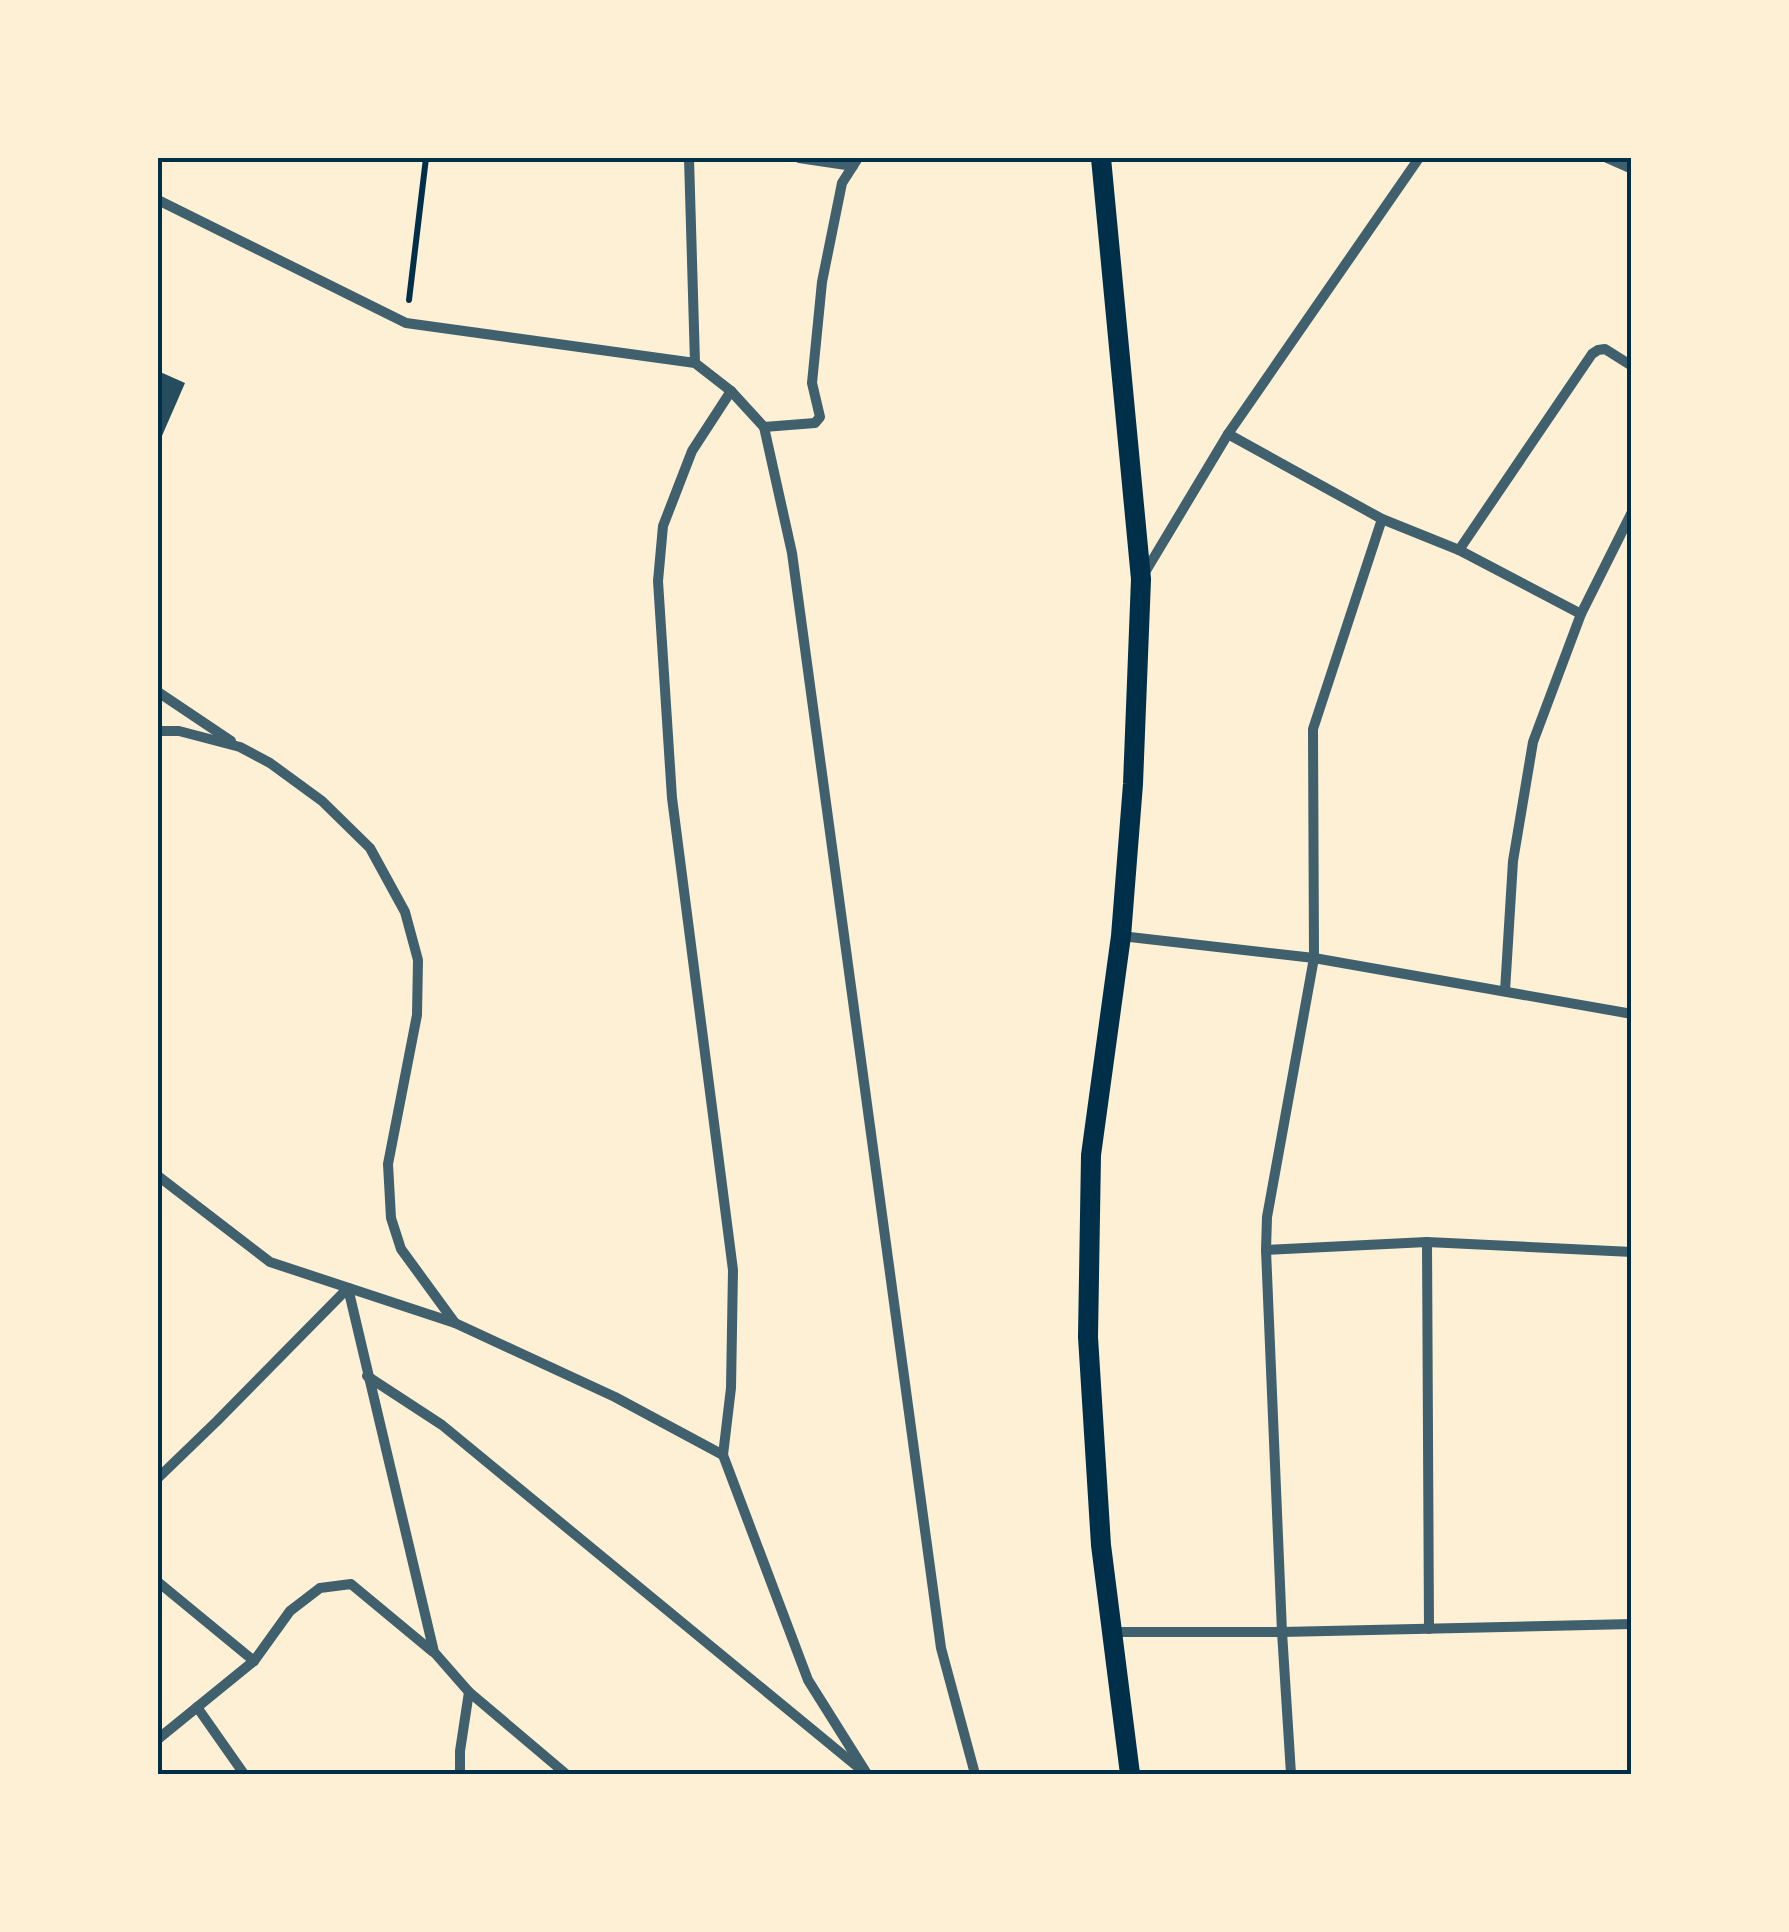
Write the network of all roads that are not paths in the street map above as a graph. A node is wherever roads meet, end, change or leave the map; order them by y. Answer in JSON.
{"nodes":[{"id":1,"x":689,"y":158,"type":"edge"},
{"id":2,"x":799,"y":158,"type":"edge"},
{"id":3,"x":1102,"y":158,"type":"edge"},
{"id":4,"x":1419,"y":158,"type":"edge"},
{"id":5,"x":1607,"y":158,"type":"edge"},
{"id":6,"x":855,"y":162,"type":"edge"},
{"id":7,"x":1632,"y":170,"type":"edge"},
{"id":8,"x":158,"y":200,"type":"edge"},
{"id":9,"x":694,"y":363,"type":"junction"},
{"id":10,"x":1632,"y":366,"type":"edge"},
{"id":11,"x":731,"y":391,"type":"junction"},
{"id":12,"x":764,"y":427,"type":"junction"},
{"id":13,"x":1228,"y":434,"type":"junction"},
{"id":14,"x":1632,"y":512,"type":"edge"},
{"id":15,"x":1382,"y":519,"type":"junction"},
{"id":16,"x":1458,"y":550,"type":"junction"},
{"id":17,"x":1141,"y":579,"type":"junction"},
{"id":18,"x":1581,"y":614,"type":"junction"},
{"id":19,"x":158,"y":692,"type":"edge"},
{"id":20,"x":158,"y":732,"type":"edge"},
{"id":21,"x":240,"y":747,"type":"junction"},
{"id":22,"x":1121,"y":936,"type":"junction"},
{"id":23,"x":1314,"y":958,"type":"junction"},
{"id":24,"x":1505,"y":991,"type":"junction"},
{"id":25,"x":1632,"y":1014,"type":"edge"},
{"id":26,"x":158,"y":1176,"type":"edge"},
{"id":27,"x":1426,"y":1242,"type":"junction"},
{"id":28,"x":1266,"y":1250,"type":"junction"},
{"id":29,"x":1632,"y":1252,"type":"edge"},
{"id":30,"x":348,"y":1288,"type":"junction"},
{"id":31,"x":455,"y":1323,"type":"junction"},
{"id":32,"x":368,"y":1376,"type":"junction"},
{"id":33,"x":724,"y":1455,"type":"junction"},
{"id":34,"x":158,"y":1478,"type":"edge"},
{"id":35,"x":158,"y":1582,"type":"edge"},
{"id":36,"x":1632,"y":1624,"type":"edge"},
{"id":37,"x":1430,"y":1629,"type":"junction"},
{"id":38,"x":1114,"y":1632,"type":"junction"},
{"id":39,"x":1282,"y":1632,"type":"junction"},
{"id":40,"x":434,"y":1652,"type":"junction"},
{"id":41,"x":254,"y":1661,"type":"junction"},
{"id":42,"x":469,"y":1692,"type":"junction"},
{"id":43,"x":197,"y":1707,"type":"junction"},
{"id":44,"x":158,"y":1739,"type":"edge"},
{"id":45,"x":244,"y":1774,"type":"edge"},
{"id":46,"x":460,"y":1774,"type":"edge"},
{"id":47,"x":566,"y":1774,"type":"edge"},
{"id":48,"x":867,"y":1774,"type":"edge"},
{"id":49,"x":975,"y":1774,"type":"edge"},
{"id":50,"x":1130,"y":1774,"type":"edge"},
{"id":51,"x":1291,"y":1774,"type":"edge"}],
"edges":[{"from":1,"to":9,"type":"street"},
{"from":2,"to":6,"type":"street"},
{"from":3,"to":17,"type":"main road"},
{"from":4,"to":13,"type":"street"},
{"from":5,"to":7,"type":"street"},
{"from":6,"to":12,"type":"street"},
{"from":8,"to":9,"type":"street"},
{"from":9,"to":11,"type":"street"},
{"from":10,"to":16,"type":"street"},
{"from":11,"to":12,"type":"street"},
{"from":11,"to":33,"type":"street"},
{"from":12,"to":49,"type":"street"},
{"from":13,"to":15,"type":"street"},
{"from":13,"to":17,"type":"street"},
{"from":14,"to":18,"type":"street"},
{"from":15,"to":16,"type":"street"},
{"from":15,"to":23,"type":"street"},
{"from":16,"to":18,"type":"street"},
{"from":17,"to":22,"type":"main road"},
{"from":18,"to":24,"type":"street"},
{"from":19,"to":21,"type":"street"},
{"from":20,"to":21,"type":"street"},
{"from":21,"to":31,"type":"street"},
{"from":22,"to":23,"type":"street"},
{"from":22,"to":38,"type":"main road"},
{"from":23,"to":24,"type":"street"},
{"from":23,"to":28,"type":"street"},
{"from":24,"to":25,"type":"street"},
{"from":26,"to":30,"type":"street"},
{"from":27,"to":28,"type":"street"},
{"from":27,"to":29,"type":"street"},
{"from":27,"to":37,"type":"street"},
{"from":28,"to":39,"type":"street"},
{"from":30,"to":31,"type":"street"},
{"from":30,"to":32,"type":"street"},
{"from":30,"to":34,"type":"street"},
{"from":31,"to":33,"type":"street"},
{"from":32,"to":40,"type":"street"},
{"from":32,"to":48,"type":"street"},
{"from":33,"to":48,"type":"street"},
{"from":35,"to":41,"type":"street"},
{"from":36,"to":37,"type":"street"},
{"from":37,"to":39,"type":"street"},
{"from":38,"to":39,"type":"street"},
{"from":38,"to":50,"type":"main road"},
{"from":39,"to":51,"type":"street"},
{"from":40,"to":41,"type":"street"},
{"from":40,"to":42,"type":"street"},
{"from":41,"to":43,"type":"street"},
{"from":42,"to":46,"type":"street"},
{"from":42,"to":47,"type":"street"},
{"from":43,"to":44,"type":"street"},
{"from":43,"to":45,"type":"street"}]}
